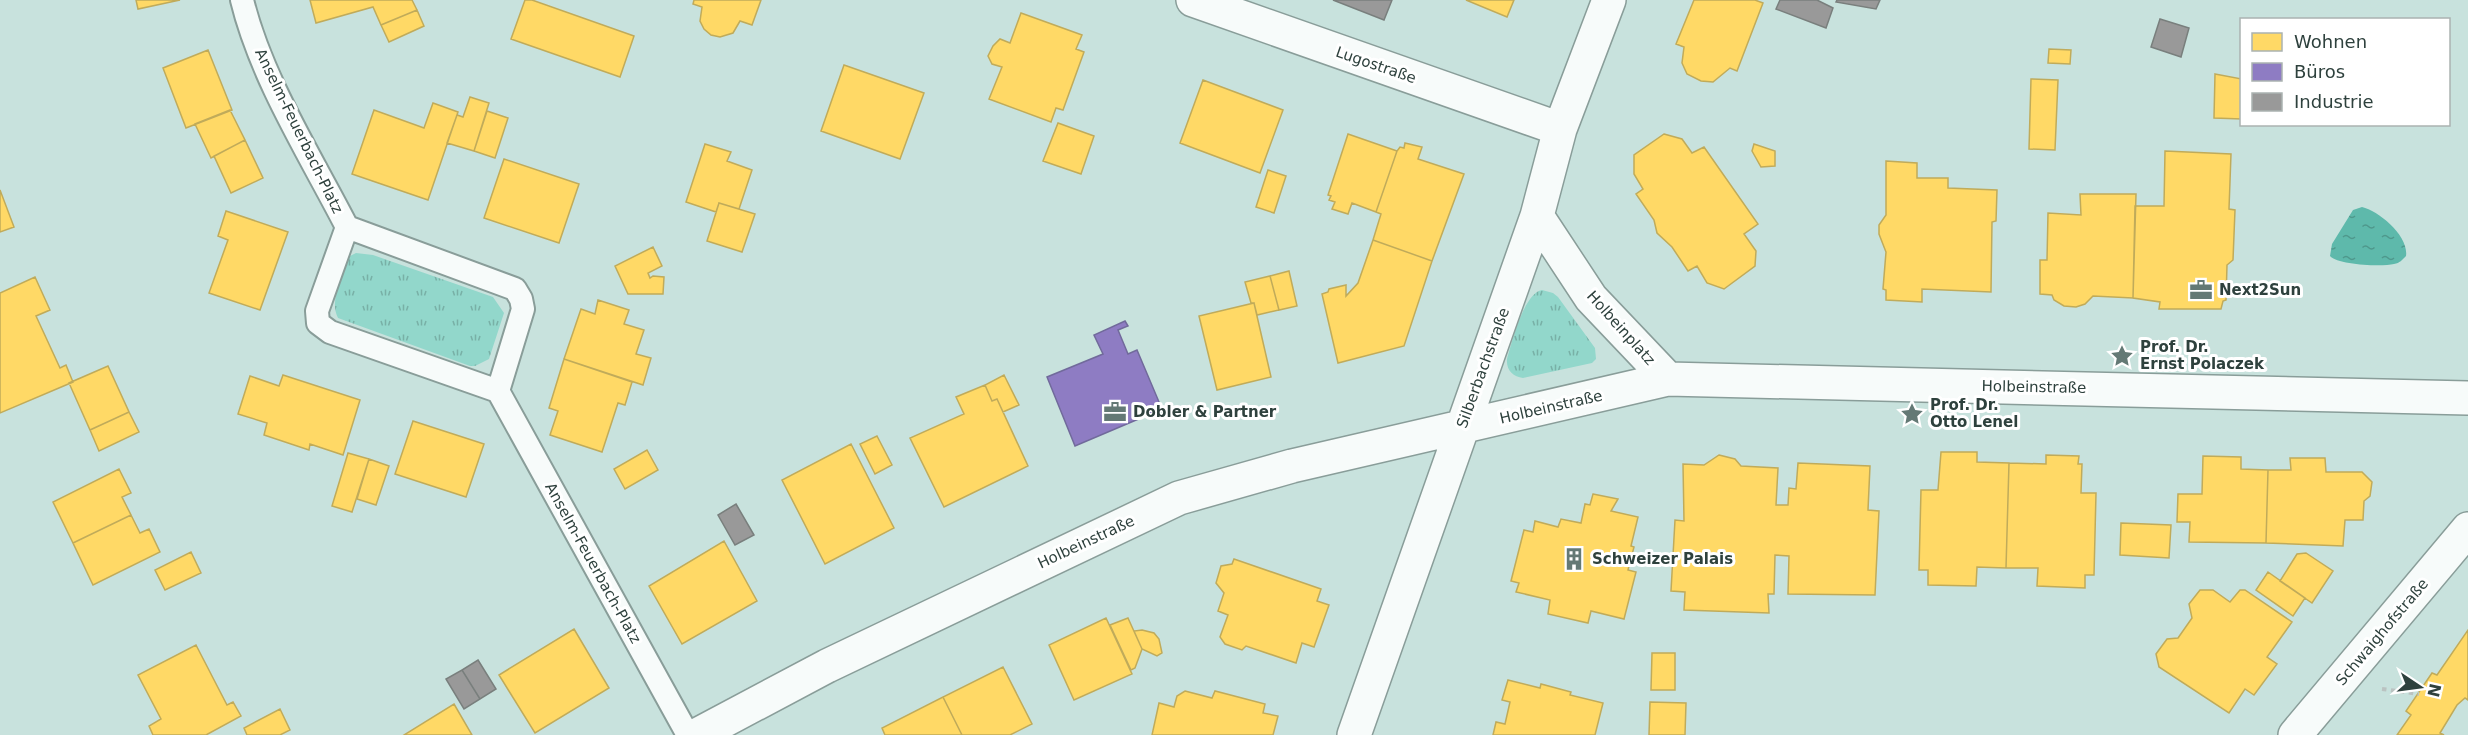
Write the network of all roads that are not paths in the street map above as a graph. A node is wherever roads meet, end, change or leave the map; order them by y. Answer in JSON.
{"nodes":[{"id":1,"x":242,"y":0,"type":"edge"},
{"id":2,"x":1192,"y":0,"type":"edge"},
{"id":3,"x":1609,"y":0,"type":"edge"},
{"id":4,"x":1560,"y":129,"type":"junction"},
{"id":5,"x":1537,"y":216,"type":"junction"},
{"id":6,"x":347,"y":227,"type":"junction"},
{"id":7,"x":1668,"y":379,"type":"junction"},
{"id":8,"x":498,"y":391,"type":"junction"},
{"id":9,"x":2468,"y":398,"type":"edge"},
{"id":10,"x":1461,"y":428,"type":"junction"},
{"id":11,"x":2468,"y":529,"type":"edge"},
{"id":12,"x":688,"y":735,"type":"edge"},
{"id":13,"x":697,"y":735,"type":"edge"},
{"id":14,"x":1354,"y":735,"type":"edge"},
{"id":15,"x":2295,"y":735,"type":"edge"}],
"edges":[{"from":1,"to":6,"type":"lane","name":"Anselm-Feuerbach-Platz"},
{"from":2,"to":4,"type":"street","name":"Lugostraße"},
{"from":3,"to":4,"type":"street","name":"Silberbachstraße"},
{"from":4,"to":5,"type":"street","name":"Silberbachstraße"},
{"from":5,"to":7,"type":"street","name":"Holbeinplatz"},
{"from":5,"to":10,"type":"street","name":"Silberbachstraße"},
{"from":6,"to":8,"type":"lane","name":"Anselm-Feuerbach-Platz"},
{"from":6,"to":8,"type":"lane","name":"Anselm-Feuerbach-Platz"},
{"from":7,"to":9,"type":"street","name":"Holbeinstraße"},
{"from":7,"to":10,"type":"street","name":"Holbeinstraße"},
{"from":8,"to":12,"type":"lane","name":"Anselm-Feuerbach-Platz"},
{"from":10,"to":13,"type":"street","name":"Holbeinstraße"},
{"from":10,"to":14,"type":"street","name":"Silberbachstraße"},
{"from":11,"to":15,"type":"street","name":"Schwaighofstraße"}]}
